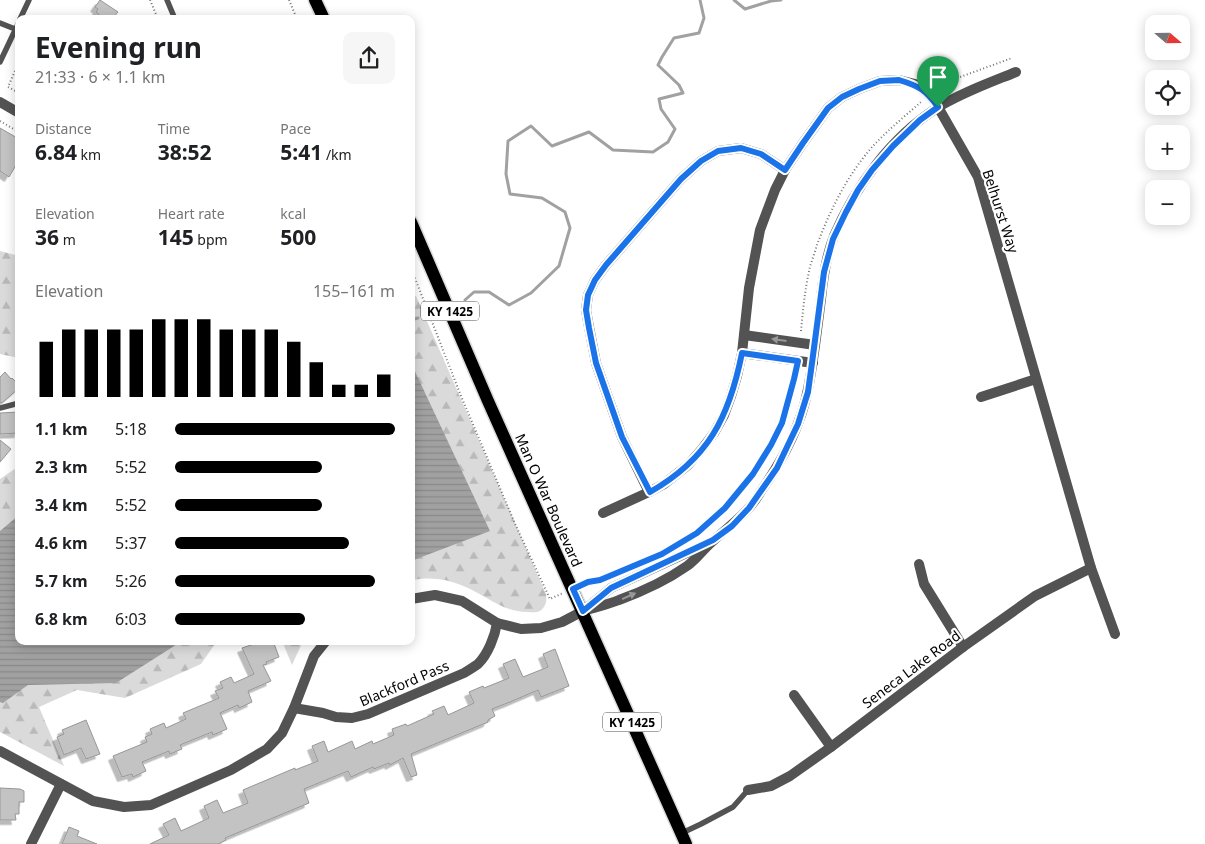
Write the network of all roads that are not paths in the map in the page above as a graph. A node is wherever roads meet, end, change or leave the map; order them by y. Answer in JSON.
{"nodes":[{"id":1,"x":29,"y":0,"type":"edge"},
{"id":2,"x":167,"y":0,"type":"edge"},
{"id":3,"x":315,"y":0,"type":"edge"},
{"id":4,"x":22,"y":15,"type":"edge"},
{"id":5,"x":173,"y":15,"type":"edge"},
{"id":6,"x":322,"y":15,"type":"edge"},
{"id":7,"x":0,"y":23,"type":"edge"},
{"id":8,"x":15,"y":29,"type":"edge"},
{"id":9,"x":15,"y":31,"type":"edge"},
{"id":10,"x":0,"y":62,"type":"edge"},
{"id":11,"x":1016,"y":72,"type":"dead end"},
{"id":12,"x":0,"y":102,"type":"edge"},
{"id":13,"x":938,"y":107,"type":"junction"},
{"id":14,"x":15,"y":111,"type":"edge"},
{"id":15,"x":785,"y":170,"type":"junction"},
{"id":16,"x":415,"y":231,"type":"edge"},
{"id":17,"x":744,"y":335,"type":"junction"},
{"id":18,"x":815,"y":345,"type":"junction"},
{"id":19,"x":742,"y":353,"type":"junction"},
{"id":20,"x":812,"y":363,"type":"junction"},
{"id":21,"x":1036,"y":379,"type":"junction"},
{"id":22,"x":981,"y":397,"type":"dead end"},
{"id":23,"x":15,"y":405,"type":"edge"},
{"id":24,"x":0,"y":408,"type":"edge"},
{"id":25,"x":650,"y":492,"type":"junction"},
{"id":26,"x":603,"y":513,"type":"dead end"},
{"id":27,"x":713,"y":540,"type":"junction"},
{"id":28,"x":919,"y":564,"type":"dead end"},
{"id":29,"x":1091,"y":568,"type":"junction"},
{"id":30,"x":415,"y":598,"type":"edge"},
{"id":31,"x":583,"y":611,"type":"junction"},
{"id":32,"x":497,"y":623,"type":"junction"},
{"id":33,"x":1115,"y":634,"type":"dead end"},
{"id":34,"x":323,"y":645,"type":"edge"},
{"id":35,"x":963,"y":647,"type":"junction"},
{"id":36,"x":794,"y":694,"type":"dead end"},
{"id":37,"x":294,"y":708,"type":"junction"},
{"id":38,"x":831,"y":747,"type":"junction"},
{"id":39,"x":0,"y":751,"type":"edge"},
{"id":40,"x":62,"y":784,"type":"junction"},
{"id":41,"x":748,"y":790,"type":"joint"},
{"id":42,"x":684,"y":838,"type":"edge"},
{"id":43,"x":31,"y":844,"type":"edge"}],
"edges":[{"from":1,"to":4,"type":"lane"},
{"from":2,"to":5,"type":"lane"},
{"from":3,"to":6,"type":"main road"},
{"from":7,"to":8,"type":"lane"},
{"from":9,"to":10,"type":"lane"},
{"from":11,"to":13,"type":"street"},
{"from":12,"to":14,"type":"street"},
{"from":13,"to":15,"type":"street","name":"Belhurst Way"},
{"from":13,"to":18,"type":"street"},
{"from":13,"to":21,"type":"street","name":"Belhurst Way"},
{"from":15,"to":17,"type":"street","name":"Belhurst Way"},
{"from":15,"to":25,"type":"street"},
{"from":16,"to":31,"type":"main road","name":"Man O War Boulevard","number":"KY 1425"},
{"from":18,"to":17,"type":"street","one_way":true},
{"from":17,"to":19,"type":"street","name":"Belhurst Way"},
{"from":18,"to":20,"type":"street"},
{"from":19,"to":20,"type":"street"},
{"from":19,"to":25,"type":"street","name":"Belhurst Way"},
{"from":20,"to":27,"type":"street"},
{"from":21,"to":22,"type":"street"},
{"from":21,"to":29,"type":"street","name":"Belhurst Way"},
{"from":23,"to":24,"type":"lane"},
{"from":25,"to":26,"type":"street","name":"Belhurst Way"},
{"from":27,"to":31,"type":"street"},
{"from":31,"to":27,"type":"street","one_way":true},
{"from":28,"to":35,"type":"street"},
{"from":29,"to":33,"type":"street","name":"Belhurst Way"},
{"from":29,"to":35,"type":"street","name":"Seneca Lake Road"},
{"from":30,"to":32,"type":"street"},
{"from":31,"to":32,"type":"street"},
{"from":31,"to":42,"type":"main road","name":"Man O War Boulevard","number":"KY 1425"},
{"from":32,"to":37,"type":"street","name":"Blackford Pass"},
{"from":34,"to":37,"type":"street"},
{"from":35,"to":38,"type":"street","name":"Seneca Lake Road"},
{"from":36,"to":38,"type":"street"},
{"from":37,"to":40,"type":"street"},
{"from":38,"to":41,"type":"street","name":"Seneca Lake Road"},
{"from":39,"to":40,"type":"street"},
{"from":40,"to":43,"type":"street"},
{"from":41,"to":42,"type":"lane"}]}
